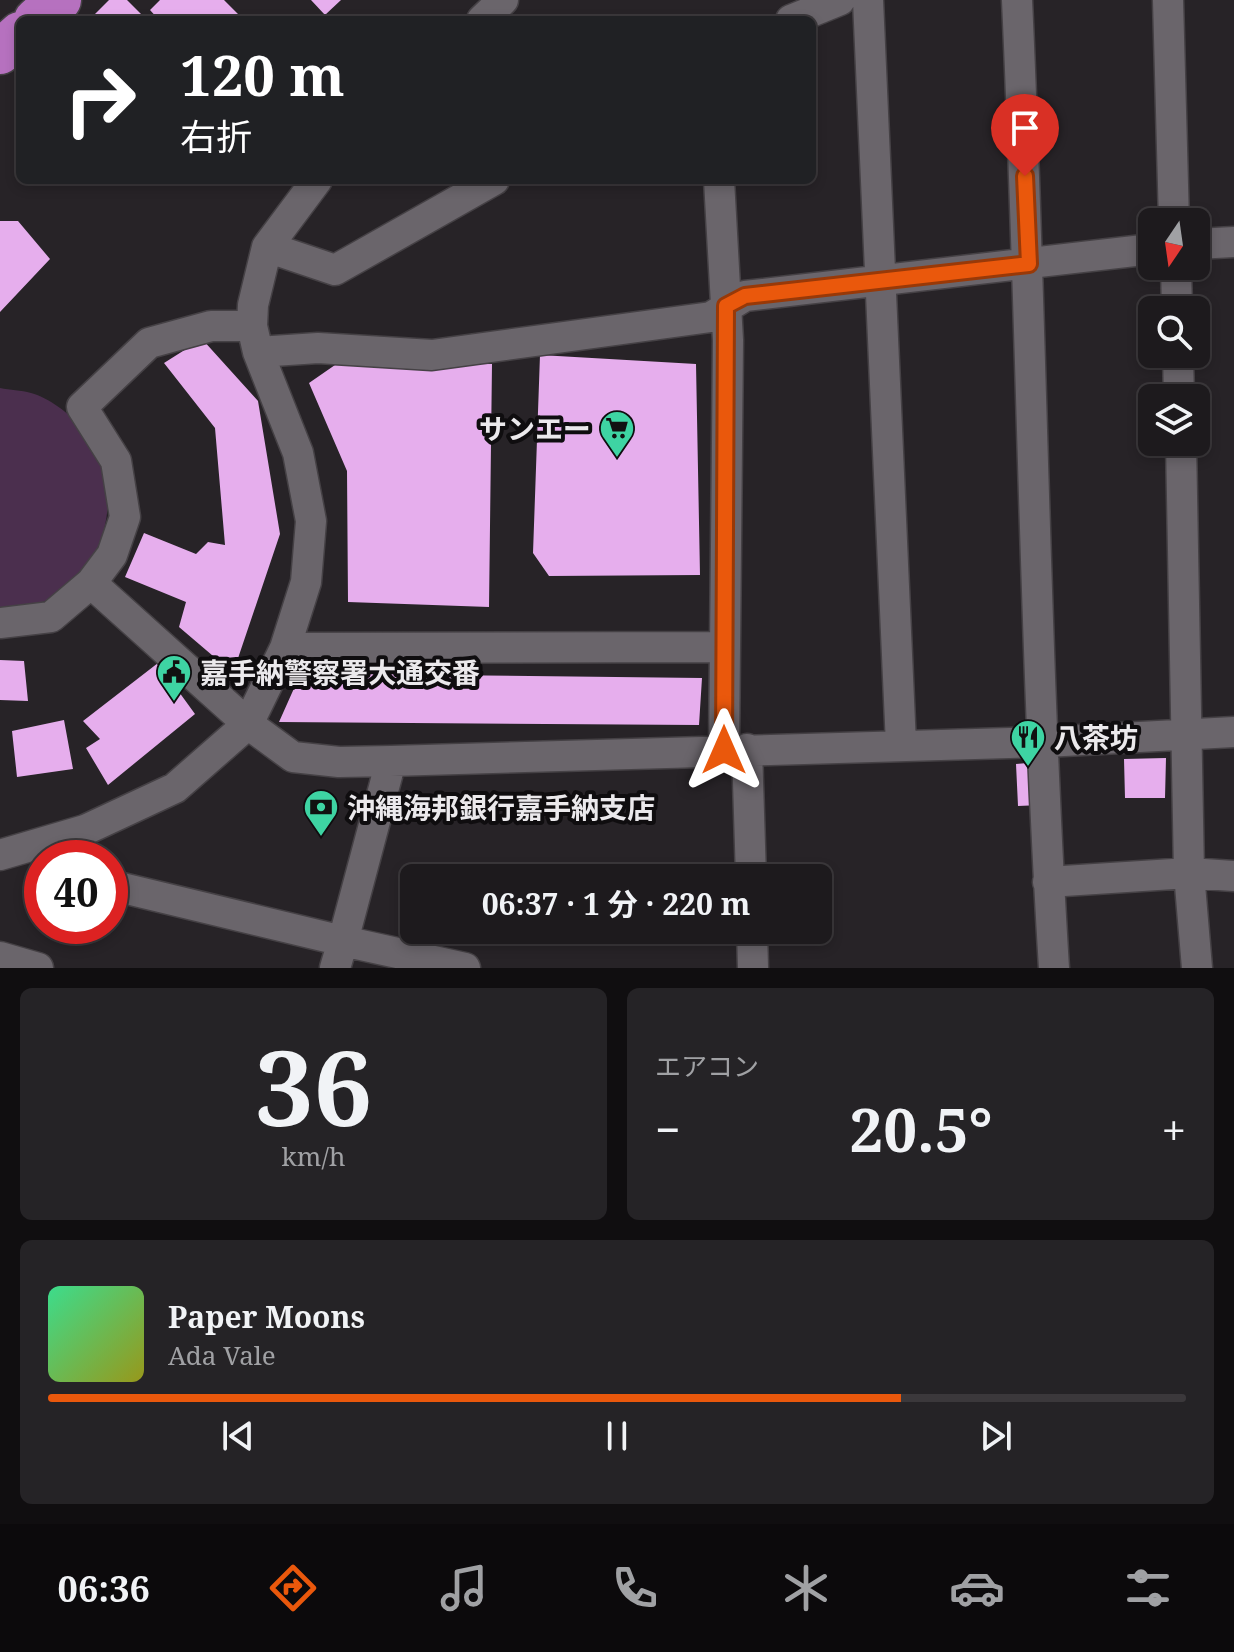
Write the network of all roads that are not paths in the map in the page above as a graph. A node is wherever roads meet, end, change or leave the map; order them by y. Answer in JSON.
{"nodes":[{"id":1,"x":59,"y":0,"type":"edge"},
{"id":2,"x":503,"y":0,"type":"edge"},
{"id":3,"x":840,"y":0,"type":"edge"},
{"id":4,"x":868,"y":0,"type":"edge"},
{"id":5,"x":1017,"y":0,"type":"edge"},
{"id":6,"x":1168,"y":0,"type":"edge"},
{"id":7,"x":41,"y":16,"type":"edge"},
{"id":8,"x":486,"y":16,"type":"edge"},
{"id":9,"x":801,"y":16,"type":"edge"},
{"id":10,"x":16,"y":38,"type":"edge"},
{"id":11,"x":0,"y":52,"type":"edge"},
{"id":12,"x":314,"y":184,"type":"edge"},
{"id":13,"x":487,"y":184,"type":"edge"},
{"id":14,"x":719,"y":184,"type":"edge"},
{"id":15,"x":1174,"y":208,"type":"edge"},
{"id":16,"x":1234,"y":242,"type":"edge"},
{"id":17,"x":1210,"y":243,"type":"edge"},
{"id":18,"x":267,"y":247,"type":"junction"},
{"id":19,"x":1138,"y":251,"type":"edge"},
{"id":20,"x":1029,"y":264,"type":"junction"},
{"id":21,"x":881,"y":281,"type":"junction"},
{"id":22,"x":726,"y":306,"type":"junction"},
{"id":23,"x":255,"y":339,"type":"junction"},
{"id":24,"x":1181,"y":456,"type":"edge"},
{"id":25,"x":91,"y":583,"type":"junction"},
{"id":26,"x":0,"y":623,"type":"edge"},
{"id":27,"x":724,"y":647,"type":"junction"},
{"id":28,"x":285,"y":648,"type":"junction"},
{"id":29,"x":248,"y":724,"type":"junction"},
{"id":30,"x":1234,"y":732,"type":"edge"},
{"id":31,"x":1189,"y":733,"type":"junction"},
{"id":32,"x":1045,"y":742,"type":"junction"},
{"id":33,"x":901,"y":745,"type":"junction"},
{"id":34,"x":735,"y":750,"type":"junction"},
{"id":35,"x":391,"y":761,"type":"junction"},
{"id":36,"x":79,"y":840,"type":"edge"},
{"id":37,"x":24,"y":852,"type":"edge"},
{"id":38,"x":0,"y":855,"type":"edge"},
{"id":39,"x":749,"y":864,"type":"edge"},
{"id":40,"x":1189,"y":873,"type":"junction"},
{"id":41,"x":1234,"y":876,"type":"edge"},
{"id":42,"x":1048,"y":882,"type":"junction"},
{"id":43,"x":128,"y":891,"type":"edge"},
{"id":44,"x":752,"y":944,"type":"edge"},
{"id":45,"x":339,"y":955,"type":"edge"},
{"id":46,"x":0,"y":957,"type":"edge"},
{"id":47,"x":38,"y":968,"type":"edge"},
{"id":48,"x":465,"y":968,"type":"edge"},
{"id":49,"x":753,"y":968,"type":"edge"},
{"id":50,"x":1054,"y":968,"type":"edge"},
{"id":51,"x":1197,"y":968,"type":"edge"}],
"edges":[{"from":1,"to":7,"type":"highway"},
{"from":2,"to":8,"type":"street"},
{"from":3,"to":9,"type":"street"},
{"from":4,"to":21,"type":"street"},
{"from":5,"to":20,"type":"street"},
{"from":6,"to":15,"type":"street"},
{"from":10,"to":11,"type":"highway"},
{"from":12,"to":18,"type":"street"},
{"from":13,"to":18,"type":"street"},
{"from":14,"to":22,"type":"street"},
{"from":16,"to":17,"type":"street"},
{"from":18,"to":23,"type":"street"},
{"from":19,"to":20,"type":"street"},
{"from":20,"to":21,"type":"street"},
{"from":20,"to":32,"type":"street"},
{"from":21,"to":22,"type":"street"},
{"from":21,"to":33,"type":"street"},
{"from":22,"to":23,"type":"street"},
{"from":22,"to":27,"type":"street"},
{"from":23,"to":25,"type":"street"},
{"from":23,"to":28,"type":"street"},
{"from":24,"to":31,"type":"street"},
{"from":25,"to":26,"type":"street"},
{"from":25,"to":29,"type":"street"},
{"from":27,"to":28,"type":"street"},
{"from":27,"to":34,"type":"street"},
{"from":28,"to":29,"type":"street"},
{"from":29,"to":35,"type":"street"},
{"from":29,"to":36,"type":"street"},
{"from":30,"to":31,"type":"street"},
{"from":31,"to":32,"type":"street"},
{"from":31,"to":40,"type":"street"},
{"from":32,"to":33,"type":"street"},
{"from":32,"to":42,"type":"street"},
{"from":33,"to":34,"type":"street"},
{"from":34,"to":35,"type":"street"},
{"from":34,"to":39,"type":"street"},
{"from":35,"to":45,"type":"street"},
{"from":37,"to":38,"type":"street"},
{"from":40,"to":41,"type":"street"},
{"from":40,"to":42,"type":"street"},
{"from":40,"to":51,"type":"street"},
{"from":42,"to":50,"type":"street"},
{"from":43,"to":45,"type":"street"},
{"from":44,"to":49,"type":"street"},
{"from":45,"to":48,"type":"street"},
{"from":46,"to":47,"type":"street"}]}
